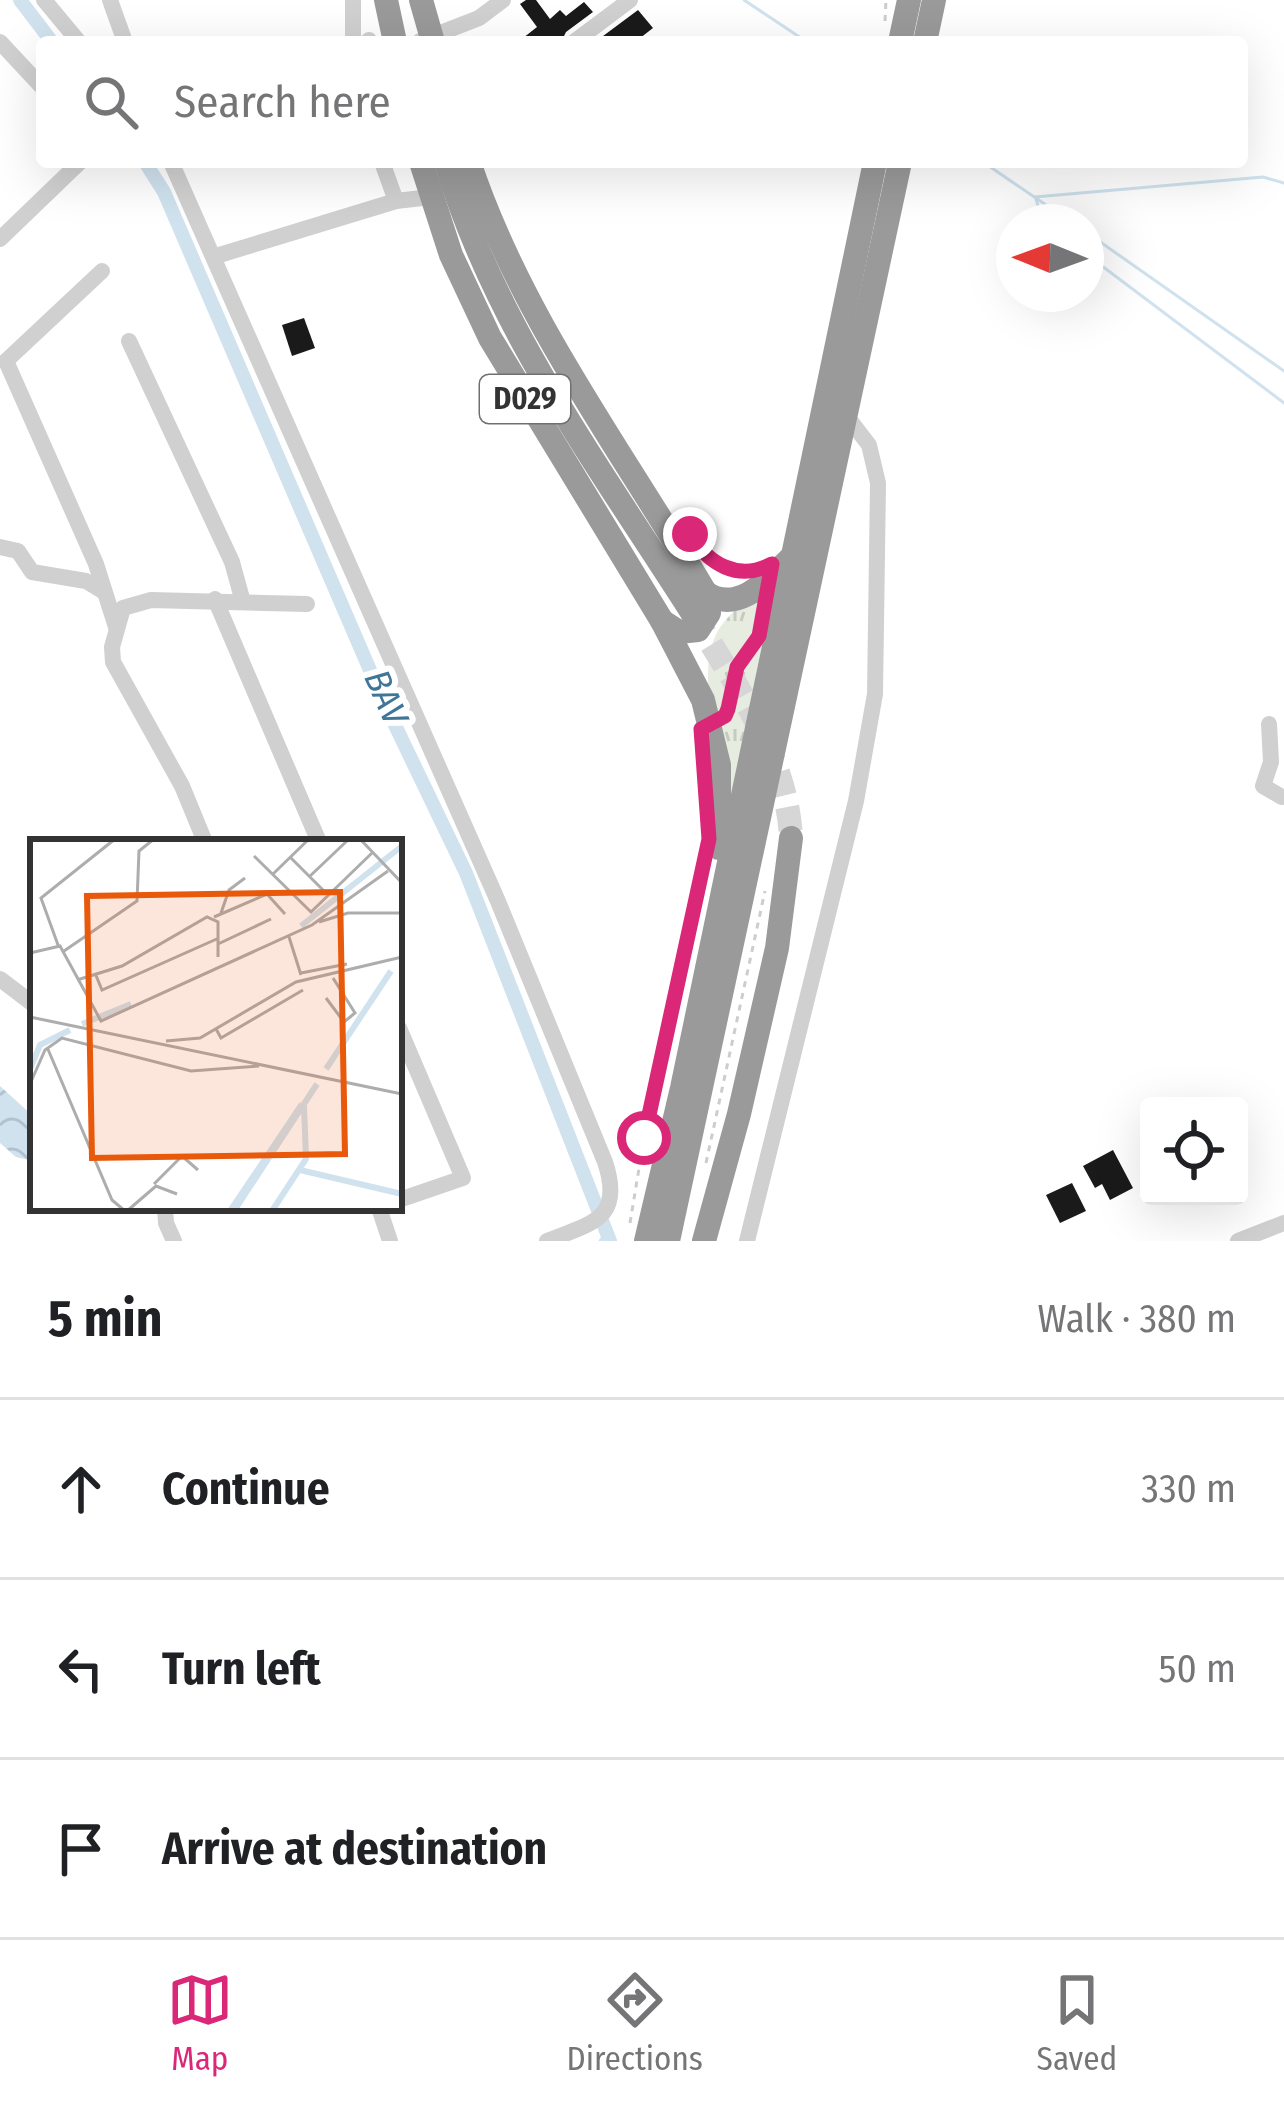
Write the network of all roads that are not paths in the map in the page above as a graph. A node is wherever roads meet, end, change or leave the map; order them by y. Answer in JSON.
{"nodes":[{"id":1,"x":44,"y":0,"type":"edge"},
{"id":2,"x":110,"y":0,"type":"edge"},
{"id":3,"x":353,"y":0,"type":"edge"},
{"id":4,"x":386,"y":0,"type":"edge"},
{"id":5,"x":417,"y":0,"type":"edge"},
{"id":6,"x":503,"y":0,"type":"edge"},
{"id":7,"x":631,"y":0,"type":"edge"},
{"id":8,"x":909,"y":0,"type":"edge"},
{"id":9,"x":934,"y":0,"type":"edge"},
{"id":10,"x":481,"y":9,"type":"edge"},
{"id":11,"x":893,"y":33,"type":"edge"},
{"id":12,"x":74,"y":36,"type":"edge"},
{"id":13,"x":123,"y":36,"type":"edge"},
{"id":14,"x":368,"y":36,"type":"edge"},
{"id":15,"x":373,"y":36,"type":"edge"},
{"id":16,"x":425,"y":36,"type":"edge"},
{"id":17,"x":435,"y":36,"type":"edge"},
{"id":18,"x":582,"y":36,"type":"edge"},
{"id":19,"x":927,"y":36,"type":"edge"},
{"id":20,"x":0,"y":42,"type":"edge"},
{"id":21,"x":16,"y":60,"type":"junction"},
{"id":22,"x":0,"y":76,"type":"edge"},
{"id":23,"x":36,"y":81,"type":"edge"},
{"id":24,"x":74,"y":168,"type":"edge"},
{"id":25,"x":174,"y":168,"type":"edge"},
{"id":26,"x":384,"y":168,"type":"edge"},
{"id":27,"x":423,"y":168,"type":"edge"},
{"id":28,"x":448,"y":168,"type":"edge"},
{"id":29,"x":471,"y":168,"type":"edge"},
{"id":30,"x":874,"y":168,"type":"edge"},
{"id":31,"x":899,"y":168,"type":"edge"},
{"id":32,"x":431,"y":197,"type":"junction"},
{"id":33,"x":396,"y":201,"type":"junction"},
{"id":34,"x":0,"y":239,"type":"edge"},
{"id":35,"x":216,"y":256,"type":"junction"},
{"id":36,"x":102,"y":272,"type":"dead end"},
{"id":37,"x":129,"y":341,"type":"dead end"},
{"id":38,"x":846,"y":415,"type":"junction"},
{"id":39,"x":0,"y":547,"type":"edge"},
{"id":40,"x":792,"y":557,"type":"junction"},
{"id":41,"x":102,"y":592,"type":"junction"},
{"id":42,"x":215,"y":599,"type":"junction"},
{"id":43,"x":243,"y":602,"type":"junction"},
{"id":44,"x":699,"y":603,"type":"junction"},
{"id":45,"x":307,"y":604,"type":"dead end"},
{"id":46,"x":123,"y":608,"type":"junction"},
{"id":47,"x":662,"y":621,"type":"junction"},
{"id":48,"x":116,"y":627,"type":"junction"},
{"id":49,"x":1269,"y":724,"type":"dead end"},
{"id":50,"x":1283,"y":797,"type":"edge"},
{"id":51,"x":791,"y":838,"type":"tunnel mouth"},
{"id":52,"x":204,"y":839,"type":"edge"},
{"id":53,"x":318,"y":839,"type":"edge"},
{"id":54,"x":0,"y":979,"type":"edge"},
{"id":55,"x":30,"y":1002,"type":"edge"},
{"id":56,"x":402,"y":1035,"type":"edge"},
{"id":57,"x":682,"y":1088,"type":"junction"},
{"id":58,"x":402,"y":1199,"type":"edge"},
{"id":59,"x":165,"y":1211,"type":"edge"},
{"id":60,"x":381,"y":1211,"type":"edge"},
{"id":61,"x":1284,"y":1223,"type":"edge"},
{"id":62,"x":638,"y":1238,"type":"edge"},
{"id":63,"x":174,"y":1241,"type":"edge"},
{"id":64,"x":390,"y":1241,"type":"edge"},
{"id":65,"x":547,"y":1241,"type":"edge"},
{"id":66,"x":668,"y":1241,"type":"edge"},
{"id":67,"x":704,"y":1241,"type":"edge"},
{"id":68,"x":747,"y":1241,"type":"edge"},
{"id":69,"x":1238,"y":1241,"type":"edge"}],
"edges":[{"from":1,"to":12,"type":"street"},
{"from":2,"to":13,"type":"street"},
{"from":3,"to":14,"type":"street"},
{"from":4,"to":15,"type":"highway"},
{"from":5,"to":16,"type":"highway"},
{"from":6,"to":10,"type":"street"},
{"from":7,"to":18,"type":"street"},
{"from":8,"to":11,"type":"highway"},
{"from":9,"to":19,"type":"highway"},
{"from":10,"to":17,"type":"street"},
{"from":20,"to":21,"type":"street"},
{"from":21,"to":22,"type":"street"},
{"from":21,"to":23,"type":"street"},
{"from":24,"to":34,"type":"street"},
{"from":25,"to":35,"type":"street"},
{"from":26,"to":33,"type":"street"},
{"from":27,"to":32,"type":"highway","number":"D029"},
{"from":28,"to":44,"type":"highway","number":"D029"},
{"from":29,"to":44,"type":"highway"},
{"from":30,"to":40,"type":"highway","number":"D029"},
{"from":31,"to":38,"type":"highway"},
{"from":32,"to":33,"type":"street"},
{"from":32,"to":47,"type":"highway","number":"D029"},
{"from":33,"to":35,"type":"street"},
{"from":35,"to":65,"type":"street"},
{"from":36,"to":41,"type":"street"},
{"from":37,"to":43,"type":"street"},
{"from":38,"to":66,"type":"highway"},
{"from":38,"to":68,"type":"street"},
{"from":39,"to":41,"type":"street"},
{"from":40,"to":44,"type":"highway"},
{"from":40,"to":57,"type":"highway","number":"D029"},
{"from":41,"to":46,"type":"street"},
{"from":41,"to":48,"type":"street"},
{"from":42,"to":43,"type":"street"},
{"from":42,"to":46,"type":"street"},
{"from":42,"to":53,"type":"street"},
{"from":43,"to":45,"type":"street"},
{"from":44,"to":47,"type":"highway"},
{"from":46,"to":48,"type":"street"},
{"from":47,"to":57,"type":"highway","number":"D029"},
{"from":48,"to":52,"type":"street"},
{"from":49,"to":50,"type":"street"},
{"from":51,"to":67,"type":"highway"},
{"from":54,"to":55,"type":"street"},
{"from":56,"to":58,"type":"street"},
{"from":57,"to":62,"type":"highway","number":"D029"},
{"from":59,"to":63,"type":"street"},
{"from":60,"to":64,"type":"street"},
{"from":61,"to":69,"type":"street"}]}
